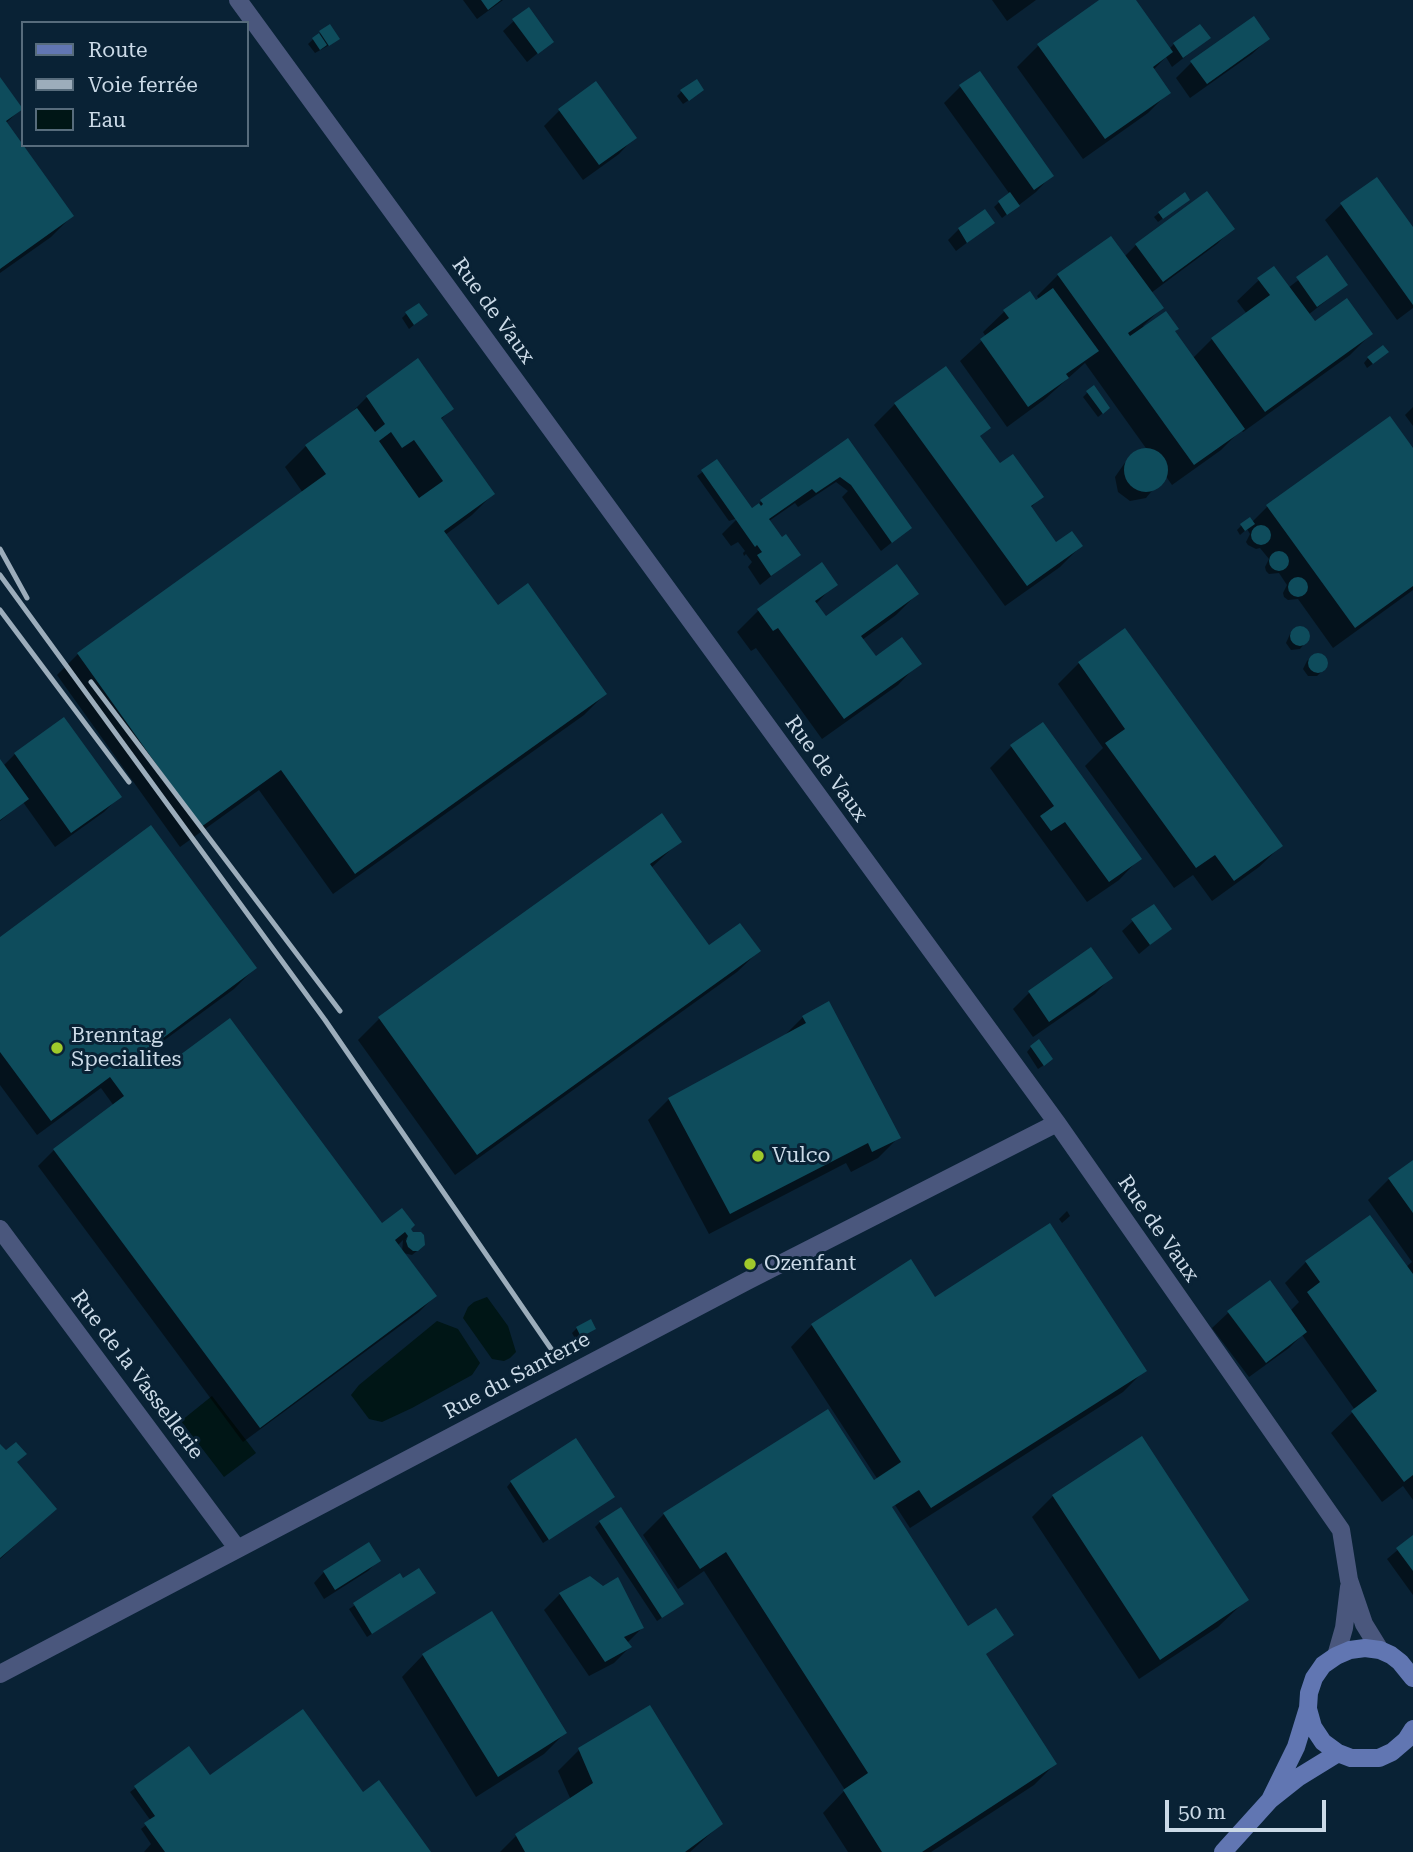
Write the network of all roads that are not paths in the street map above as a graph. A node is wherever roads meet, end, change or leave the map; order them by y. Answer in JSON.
{"nodes":[{"id":1,"x":238,"y":0,"type":"edge"},
{"id":2,"x":1057,"y":1124,"type":"junction"},
{"id":3,"x":0,"y":1229,"type":"edge"},
{"id":4,"x":237,"y":1548,"type":"junction"},
{"id":5,"x":1349,"y":1580,"type":"junction"},
{"id":6,"x":1380,"y":1650,"type":"junction"},
{"id":7,"x":1336,"y":1656,"type":"junction"},
{"id":8,"x":1407,"y":1662,"type":"edge"},
{"id":9,"x":0,"y":1674,"type":"edge"},
{"id":10,"x":1413,"y":1678,"type":"edge"},
{"id":11,"x":1308,"y":1708,"type":"junction"},
{"id":12,"x":1413,"y":1729,"type":"edge"},
{"id":13,"x":1338,"y":1753,"type":"junction"},
{"id":14,"x":1270,"y":1800,"type":"junction"},
{"id":15,"x":1228,"y":1847,"type":"edge"},
{"id":16,"x":1214,"y":1852,"type":"edge"}],
"edges":[{"from":1,"to":2,"type":"street","name":"Rue de Vaux"},
{"from":2,"to":4,"type":"street","name":"Rue du Santerre"},
{"from":2,"to":5,"type":"street","name":"Rue de Vaux"},
{"from":3,"to":4,"type":"street","name":"Rue de la Vassellerie"},
{"from":4,"to":9,"type":"street","name":"Rue du Santerre"},
{"from":5,"to":6,"type":"street","name":"Rue de Vaux"},
{"from":5,"to":7,"type":"street","name":"Rue de Vaux"},
{"from":6,"to":7,"type":"main road"},
{"from":6,"to":8,"type":"main road"},
{"from":7,"to":11,"type":"main road"},
{"from":8,"to":10,"type":"main road"},
{"from":11,"to":13,"type":"main road"},
{"from":11,"to":14,"type":"main road"},
{"from":12,"to":13,"type":"main road"},
{"from":13,"to":14,"type":"main road"},
{"from":14,"to":15,"type":"main road"},
{"from":15,"to":16,"type":"main road"}]}
